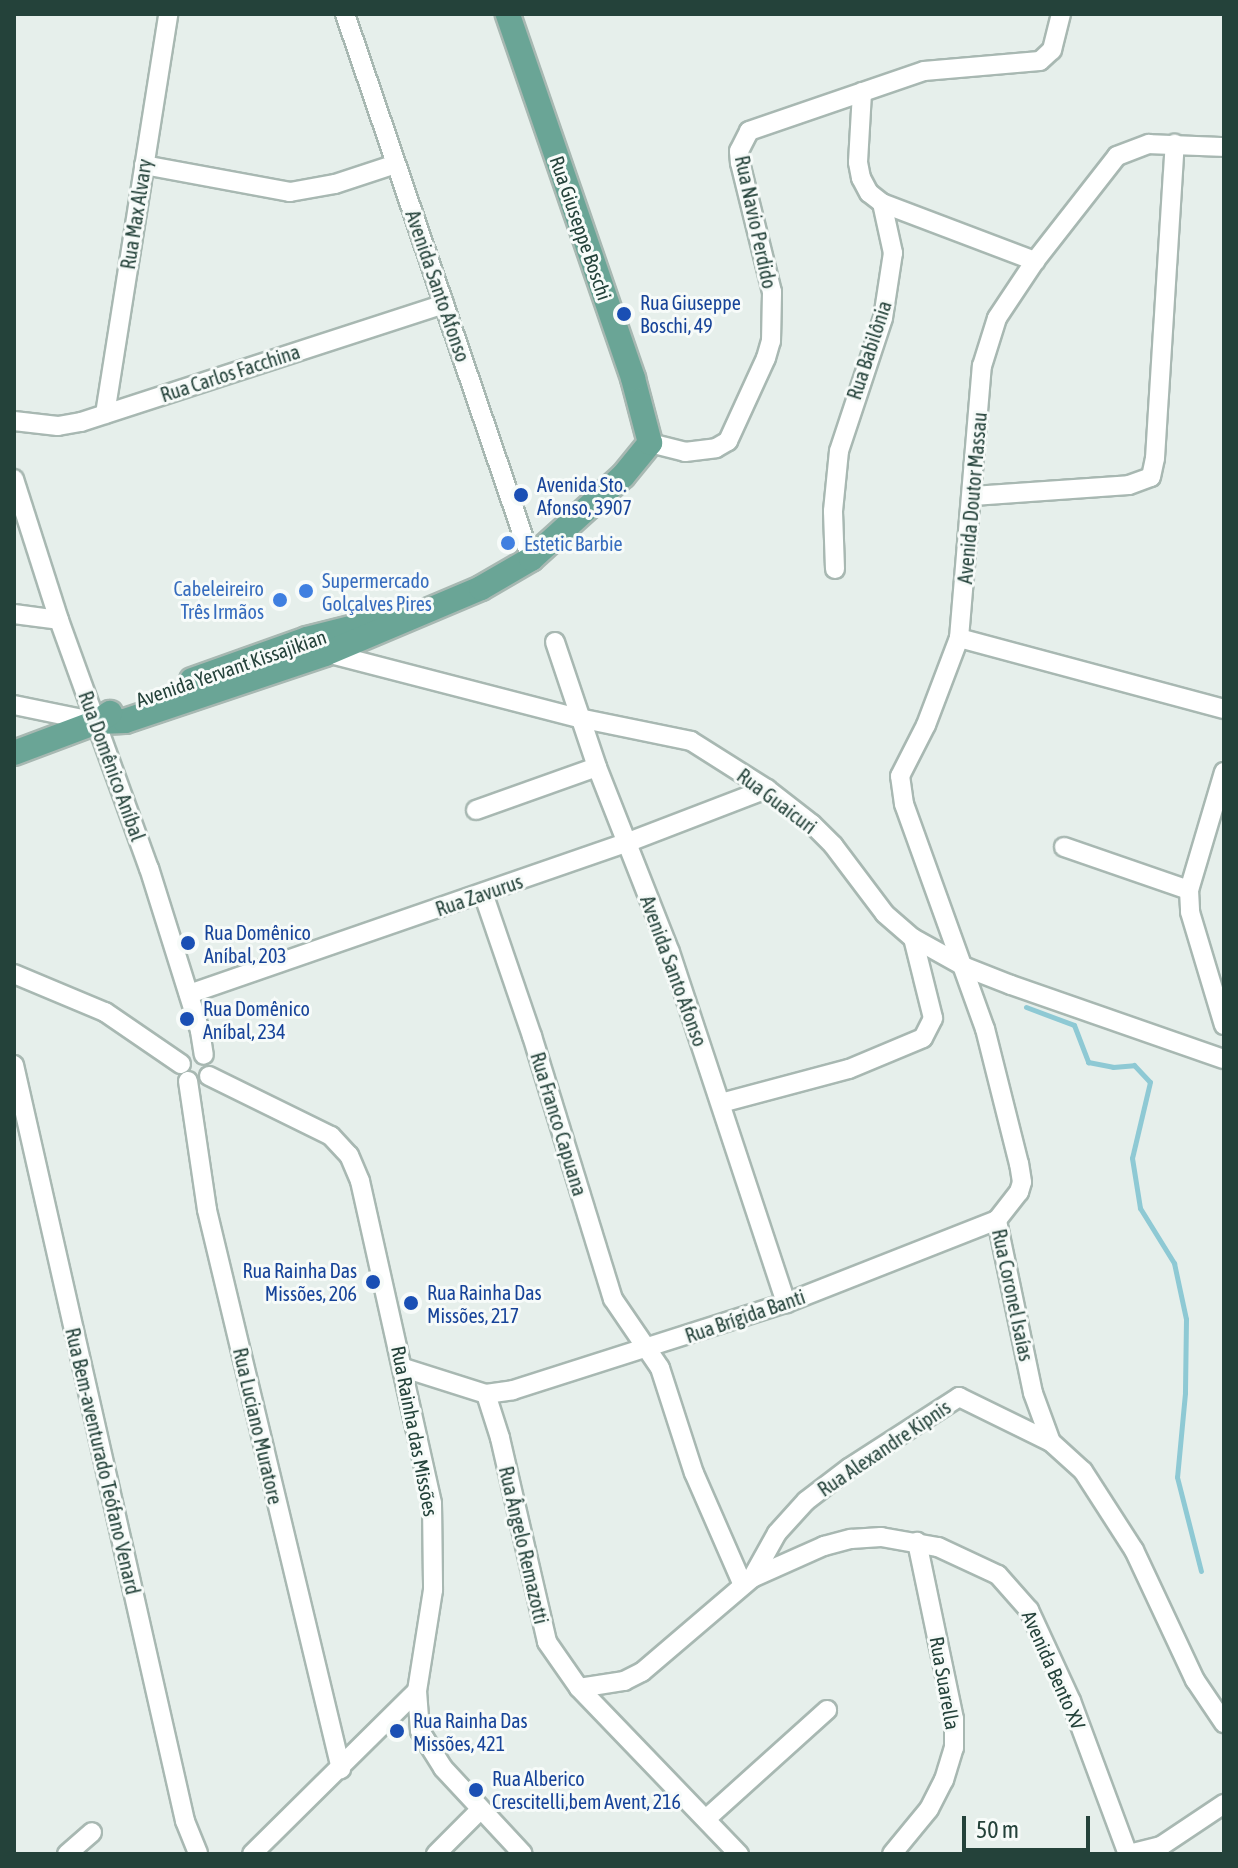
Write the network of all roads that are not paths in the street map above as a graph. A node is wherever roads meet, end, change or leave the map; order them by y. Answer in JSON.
{"nodes":[{"id":1,"x":168,"y":14,"type":"edge"},
{"id":2,"x":345,"y":14,"type":"edge"},
{"id":3,"x":508,"y":14,"type":"edge"},
{"id":4,"x":1061,"y":14,"type":"edge"},
{"id":5,"x":862,"y":92,"type":"junction"},
{"id":6,"x":1175,"y":144,"type":"junction"},
{"id":7,"x":1224,"y":147,"type":"edge"},
{"id":8,"x":396,"y":164,"type":"junction"},
{"id":9,"x":144,"y":165,"type":"junction"},
{"id":10,"x":882,"y":203,"type":"junction"},
{"id":11,"x":1035,"y":261,"type":"junction"},
{"id":12,"x":444,"y":304,"type":"junction"},
{"id":13,"x":105,"y":414,"type":"junction"},
{"id":14,"x":14,"y":421,"type":"edge"},
{"id":15,"x":650,"y":443,"type":"junction"},
{"id":16,"x":14,"y":479,"type":"edge"},
{"id":17,"x":973,"y":496,"type":"junction"},
{"id":18,"x":531,"y":559,"type":"junction"},
{"id":19,"x":835,"y":569,"type":"dead end"},
{"id":20,"x":14,"y":614,"type":"edge"},
{"id":21,"x":59,"y":620,"type":"junction"},
{"id":22,"x":959,"y":638,"type":"junction"},
{"id":23,"x":555,"y":642,"type":"dead end"},
{"id":24,"x":316,"y":647,"type":"junction"},
{"id":25,"x":14,"y":705,"type":"edge"},
{"id":26,"x":1224,"y":709,"type":"edge"},
{"id":27,"x":579,"y":718,"type":"junction"},
{"id":28,"x":97,"y":722,"type":"junction"},
{"id":29,"x":14,"y":753,"type":"edge"},
{"id":30,"x":597,"y":767,"type":"junction"},
{"id":31,"x":1224,"y":772,"type":"edge"},
{"id":32,"x":767,"y":789,"type":"junction"},
{"id":33,"x":476,"y":810,"type":"dead end"},
{"id":34,"x":626,"y":843,"type":"junction"},
{"id":35,"x":1064,"y":847,"type":"dead end"},
{"id":36,"x":1189,"y":890,"type":"junction"},
{"id":37,"x":483,"y":893,"type":"junction"},
{"id":38,"x":913,"y":938,"type":"junction"},
{"id":39,"x":965,"y":967,"type":"junction"},
{"id":40,"x":14,"y":974,"type":"edge"},
{"id":41,"x":189,"y":994,"type":"junction"},
{"id":42,"x":1224,"y":1025,"type":"edge"},
{"id":43,"x":204,"y":1055,"type":"junction"},
{"id":44,"x":1224,"y":1059,"type":"edge"},
{"id":45,"x":14,"y":1065,"type":"edge"},
{"id":46,"x":184,"y":1073,"type":"junction"},
{"id":47,"x":209,"y":1076,"type":"junction"},
{"id":48,"x":721,"y":1103,"type":"junction"},
{"id":49,"x":997,"y":1220,"type":"junction"},
{"id":50,"x":786,"y":1303,"type":"junction"},
{"id":51,"x":648,"y":1348,"type":"junction"},
{"id":52,"x":404,"y":1368,"type":"junction"},
{"id":53,"x":486,"y":1394,"type":"junction"},
{"id":54,"x":1051,"y":1442,"type":"junction"},
{"id":55,"x":917,"y":1542,"type":"junction"},
{"id":56,"x":747,"y":1581,"type":"junction"},
{"id":57,"x":579,"y":1688,"type":"junction"},
{"id":58,"x":417,"y":1691,"type":"junction"},
{"id":59,"x":827,"y":1710,"type":"dead end"},
{"id":60,"x":1224,"y":1723,"type":"edge"},
{"id":61,"x":341,"y":1769,"type":"junction"},
{"id":62,"x":1224,"y":1804,"type":"edge"},
{"id":63,"x":480,"y":1810,"type":"junction"},
{"id":64,"x":706,"y":1819,"type":"junction"},
{"id":65,"x":92,"y":1832,"type":"dead end"},
{"id":66,"x":67,"y":1854,"type":"edge"},
{"id":67,"x":198,"y":1854,"type":"edge"},
{"id":68,"x":252,"y":1854,"type":"edge"},
{"id":69,"x":436,"y":1854,"type":"edge"},
{"id":70,"x":523,"y":1854,"type":"edge"},
{"id":71,"x":739,"y":1854,"type":"edge"},
{"id":72,"x":892,"y":1854,"type":"edge"},
{"id":73,"x":1128,"y":1854,"type":"edge"}],
"edges":[{"from":1,"to":9,"type":"street","name":"Rua Max Alvary"},
{"from":2,"to":8,"type":"street","name":"Avenida Santo Afonso"},
{"from":3,"to":15,"type":"main road","name":"Rua Giuseppe Boschi"},
{"from":4,"to":5,"type":"street"},
{"from":5,"to":10,"type":"street","name":"Rua Babilônia"},
{"from":5,"to":15,"type":"street","name":"Rua Navio Perdido"},
{"from":6,"to":7,"type":"street","name":"Avenida Doutor Massau"},
{"from":6,"to":11,"type":"street","name":"Avenida Doutor Massau"},
{"from":6,"to":17,"type":"street"},
{"from":8,"to":9,"type":"street"},
{"from":8,"to":12,"type":"street","name":"Avenida Santo Afonso"},
{"from":9,"to":13,"type":"street","name":"Rua Max Alvary"},
{"from":10,"to":11,"type":"street"},
{"from":10,"to":19,"type":"street","name":"Rua Babilônia"},
{"from":11,"to":17,"type":"street","name":"Avenida Doutor Massau"},
{"from":12,"to":13,"type":"street","name":"Rua Carlos Facchina"},
{"from":12,"to":18,"type":"street","name":"Avenida Santo Afonso"},
{"from":13,"to":14,"type":"street","name":"Rua Carlos Facchina"},
{"from":15,"to":18,"type":"main road","name":"Avenida Yervant Kissajikian"},
{"from":16,"to":21,"type":"street","name":"Rua Domênico Aníbal"},
{"from":17,"to":22,"type":"street","name":"Avenida Doutor Massau"},
{"from":18,"to":24,"type":"main road","name":"Avenida Yervant Kissajikian"},
{"from":20,"to":21,"type":"street"},
{"from":21,"to":28,"type":"street","name":"Rua Domênico Aníbal"},
{"from":22,"to":26,"type":"street"},
{"from":22,"to":39,"type":"street","name":"Avenida Doutor Massau"},
{"from":23,"to":27,"type":"street","name":"Avenida Santo Afonso"},
{"from":24,"to":27,"type":"street","name":"Rua Guaicuri"},
{"from":24,"to":28,"type":"main road","name":"Avenida Yervant Kissajikian"},
{"from":25,"to":28,"type":"street"},
{"from":27,"to":30,"type":"street","name":"Avenida Santo Afonso"},
{"from":27,"to":32,"type":"street","name":"Rua Guaicuri"},
{"from":28,"to":29,"type":"main road","name":"Avenida Yervant Kissajikian"},
{"from":28,"to":41,"type":"street","name":"Rua Domênico Aníbal"},
{"from":30,"to":33,"type":"street"},
{"from":30,"to":34,"type":"street","name":"Avenida Santo Afonso"},
{"from":31,"to":36,"type":"street"},
{"from":32,"to":34,"type":"street","name":"Rua Zavurus"},
{"from":32,"to":38,"type":"street","name":"Rua Guaicuri"},
{"from":34,"to":37,"type":"street","name":"Rua Zavurus"},
{"from":34,"to":48,"type":"street","name":"Avenida Santo Afonso"},
{"from":35,"to":36,"type":"street"},
{"from":36,"to":42,"type":"street"},
{"from":37,"to":41,"type":"street","name":"Rua Zavurus"},
{"from":37,"to":51,"type":"street","name":"Rua Franco Capuana"},
{"from":38,"to":39,"type":"street","name":"Rua Guaicuri"},
{"from":38,"to":48,"type":"street"},
{"from":39,"to":44,"type":"street","name":"Rua Guaicuri"},
{"from":39,"to":49,"type":"street","name":"Rua Coronel Isaías"},
{"from":40,"to":46,"type":"street"},
{"from":41,"to":43,"type":"street","name":"Rua Domênico Aníbal"},
{"from":43,"to":46,"type":"street"},
{"from":43,"to":47,"type":"street"},
{"from":45,"to":67,"type":"street","name":"Rua Bem-aventurado Teófano Venard"},
{"from":46,"to":47,"type":"street"},
{"from":46,"to":61,"type":"street","name":"Rua Luciano Muratore"},
{"from":47,"to":52,"type":"street","name":"Rua Rainha das Missões"},
{"from":48,"to":50,"type":"street","name":"Avenida Santo Afonso"},
{"from":49,"to":50,"type":"street","name":"Rua Brígida Banti"},
{"from":49,"to":54,"type":"street","name":"Rua Coronel Isaías"},
{"from":50,"to":51,"type":"street","name":"Rua Brígida Banti"},
{"from":51,"to":53,"type":"street","name":"Rua Brígida Banti"},
{"from":51,"to":56,"type":"street","name":"Rua Franco Capuana"},
{"from":52,"to":53,"type":"street"},
{"from":52,"to":58,"type":"street","name":"Rua Rainha das Missões"},
{"from":53,"to":57,"type":"street","name":"Rua Ângelo Remazotti"},
{"from":54,"to":56,"type":"street","name":"Rua Alexandre Kipnis"},
{"from":54,"to":60,"type":"street","name":"Rua Alexandre Kipnis"},
{"from":55,"to":56,"type":"street","name":"Avenida Bento XV"},
{"from":55,"to":72,"type":"street","name":"Rua Suarella"},
{"from":55,"to":73,"type":"street","name":"Avenida Bento XV"},
{"from":56,"to":57,"type":"street","name":"Avenida Bento XV"},
{"from":57,"to":64,"type":"street","name":"Rua Ângelo Remazotti"},
{"from":58,"to":61,"type":"street"},
{"from":58,"to":63,"type":"street","name":"Rua Rainha das Missões"},
{"from":59,"to":64,"type":"street"},
{"from":61,"to":68,"type":"street"},
{"from":62,"to":73,"type":"street"},
{"from":63,"to":69,"type":"street"},
{"from":63,"to":70,"type":"street","name":"Rua Rainha das Missões"},
{"from":64,"to":71,"type":"street","name":"Rua Ângelo Remazotti"},
{"from":65,"to":66,"type":"street"}]}
